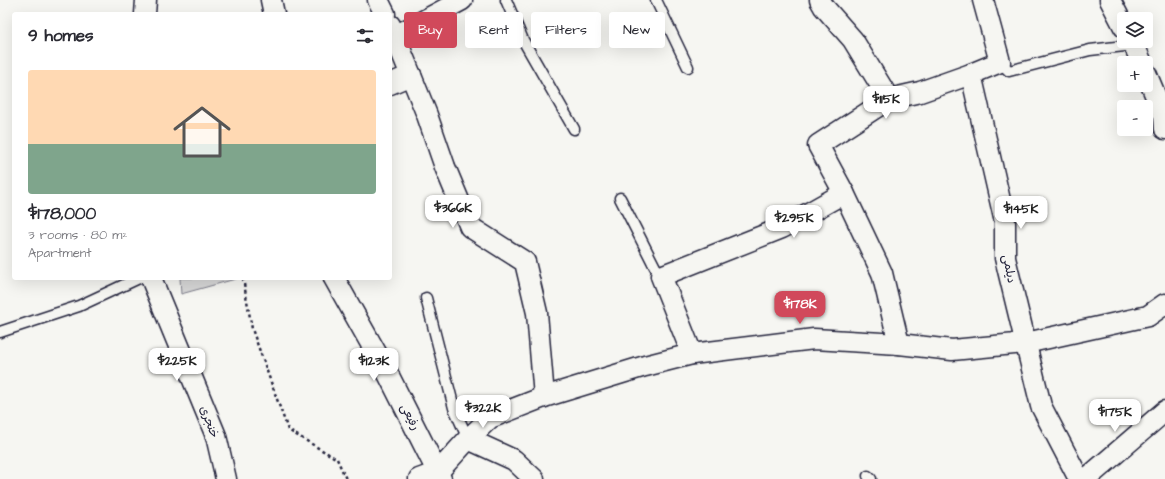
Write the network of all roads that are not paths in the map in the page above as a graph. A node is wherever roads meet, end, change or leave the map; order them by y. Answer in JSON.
{"nodes":[{"id":1,"x":146,"y":0,"type":"edge"},
{"id":2,"x":271,"y":0,"type":"edge"},
{"id":3,"x":378,"y":0,"type":"edge"},
{"id":4,"x":462,"y":0,"type":"edge"},
{"id":5,"x":506,"y":0,"type":"edge"},
{"id":6,"x":656,"y":0,"type":"edge"},
{"id":7,"x":820,"y":0,"type":"edge"},
{"id":8,"x":983,"y":0,"type":"edge"},
{"id":9,"x":1110,"y":0,"type":"edge"},
{"id":10,"x":145,"y":12,"type":"edge"},
{"id":11,"x":274,"y":12,"type":"edge"},
{"id":12,"x":384,"y":12,"type":"edge"},
{"id":13,"x":1117,"y":14,"type":"edge"},
{"id":14,"x":393,"y":31,"type":"edge"},
{"id":15,"x":1117,"y":46,"type":"edge"},
{"id":16,"x":1000,"y":62,"type":"junction"},
{"id":17,"x":688,"y":67,"type":"dead end"},
{"id":18,"x":971,"y":74,"type":"junction"},
{"id":19,"x":411,"y":75,"type":"junction"},
{"id":20,"x":392,"y":83,"type":"edge"},
{"id":21,"x":1153,"y":90,"type":"edge"},
{"id":22,"x":890,"y":99,"type":"junction"},
{"id":23,"x":574,"y":129,"type":"dead end"},
{"id":24,"x":1165,"y":129,"type":"edge"},
{"id":25,"x":844,"y":193,"type":"junction"},
{"id":26,"x":620,"y":198,"type":"dead end"},
{"id":27,"x":661,"y":276,"type":"junction"},
{"id":28,"x":135,"y":280,"type":"edge"},
{"id":29,"x":152,"y":280,"type":"edge"},
{"id":30,"x":335,"y":280,"type":"edge"},
{"id":31,"x":426,"y":298,"type":"dead end"},
{"id":32,"x":1165,"y":304,"type":"edge"},
{"id":33,"x":0,"y":332,"type":"edge"},
{"id":34,"x":1026,"y":342,"type":"junction"},
{"id":35,"x":900,"y":344,"type":"junction"},
{"id":36,"x":692,"y":354,"type":"junction"},
{"id":37,"x":544,"y":397,"type":"junction"},
{"id":38,"x":1165,"y":411,"type":"edge"},
{"id":39,"x":468,"y":439,"type":"junction"},
{"id":40,"x":440,"y":475,"type":"edge"},
{"id":41,"x":226,"y":479,"type":"edge"},
{"id":42,"x":419,"y":479,"type":"edge"},
{"id":43,"x":534,"y":479,"type":"edge"},
{"id":44,"x":1079,"y":479,"type":"edge"},
{"id":45,"x":1086,"y":479,"type":"edge"}],
"edges":[{"from":1,"to":10,"type":"street"},
{"from":2,"to":11,"type":"street"},
{"from":3,"to":12,"type":"street"},
{"from":4,"to":14,"type":"street"},
{"from":5,"to":23,"type":"lane"},
{"from":6,"to":17,"type":"lane"},
{"from":7,"to":22,"type":"street"},
{"from":8,"to":16,"type":"street"},
{"from":9,"to":13,"type":"street"},
{"from":14,"to":19,"type":"street"},
{"from":15,"to":16,"type":"lane"},
{"from":16,"to":18,"type":"street"},
{"from":18,"to":22,"type":"street"},
{"from":18,"to":34,"type":"street","name":"دیلمی"},
{"from":19,"to":20,"type":"street"},
{"from":19,"to":37,"type":"street"},
{"from":21,"to":24,"type":"street"},
{"from":22,"to":25,"type":"street"},
{"from":25,"to":27,"type":"street"},
{"from":25,"to":35,"type":"street"},
{"from":26,"to":27,"type":"lane"},
{"from":27,"to":36,"type":"street"},
{"from":28,"to":33,"type":"lane"},
{"from":29,"to":41,"type":"street","name":"خنجری"},
{"from":30,"to":40,"type":"street","name":"رفیعی"},
{"from":31,"to":39,"type":"lane"},
{"from":32,"to":34,"type":"street"},
{"from":34,"to":35,"type":"street"},
{"from":34,"to":44,"type":"street","name":"دیلمی"},
{"from":35,"to":36,"type":"street"},
{"from":36,"to":37,"type":"street"},
{"from":37,"to":39,"type":"street"},
{"from":38,"to":45,"type":"street"},
{"from":39,"to":40,"type":"street"},
{"from":39,"to":43,"type":"street"},
{"from":40,"to":42,"type":"street"}]}
